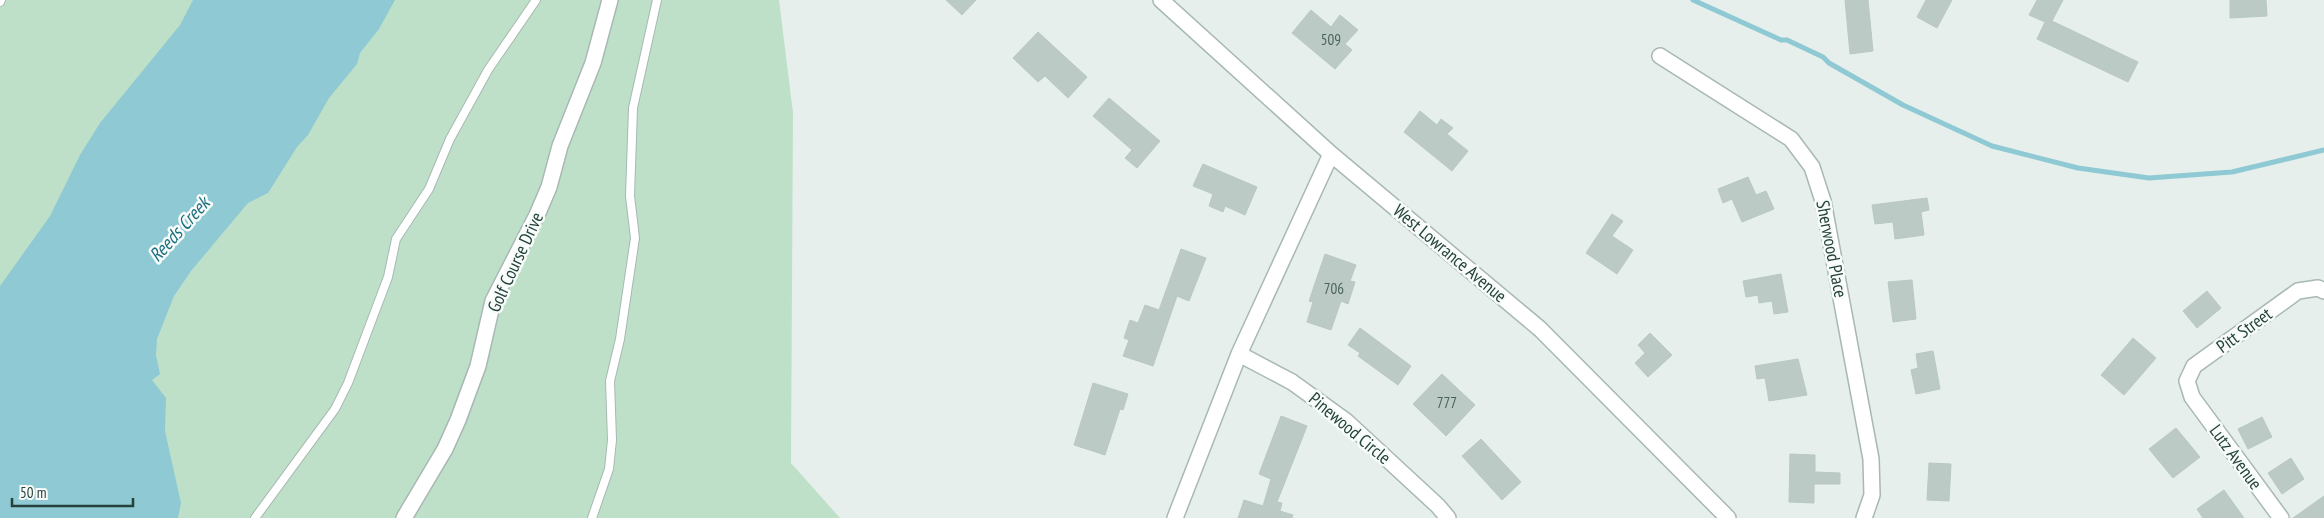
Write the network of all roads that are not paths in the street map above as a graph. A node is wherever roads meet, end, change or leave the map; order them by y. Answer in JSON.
{"nodes":[{"id":1,"x":536,"y":0,"type":"edge"},
{"id":2,"x":610,"y":0,"type":"edge"},
{"id":3,"x":657,"y":0,"type":"edge"},
{"id":4,"x":1161,"y":0,"type":"edge"},
{"id":5,"x":1660,"y":56,"type":"dead end"},
{"id":6,"x":1331,"y":154,"type":"junction"},
{"id":7,"x":2324,"y":291,"type":"edge"},
{"id":8,"x":1239,"y":354,"type":"junction"},
{"id":9,"x":2192,"y":396,"type":"joint"},
{"id":10,"x":255,"y":518,"type":"edge"},
{"id":11,"x":404,"y":518,"type":"edge"},
{"id":12,"x":592,"y":518,"type":"edge"},
{"id":13,"x":1175,"y":518,"type":"edge"},
{"id":14,"x":1448,"y":518,"type":"edge"},
{"id":15,"x":1728,"y":518,"type":"edge"},
{"id":16,"x":1864,"y":518,"type":"edge"},
{"id":17,"x":2281,"y":518,"type":"edge"}],
"edges":[{"from":1,"to":10,"type":"lane"},
{"from":2,"to":11,"type":"street","name":"Golf Course Drive"},
{"from":3,"to":12,"type":"lane"},
{"from":4,"to":6,"type":"street","name":"West Lowrance Avenue"},
{"from":5,"to":16,"type":"street","name":"Sherwood Place"},
{"from":6,"to":8,"type":"street"},
{"from":6,"to":15,"type":"street","name":"West Lowrance Avenue"},
{"from":7,"to":9,"type":"street","name":"Pitt Street"},
{"from":8,"to":13,"type":"street"},
{"from":8,"to":14,"type":"street","name":"Pinewood Circle"},
{"from":9,"to":17,"type":"street","name":"Lutz Avenue"}]}
